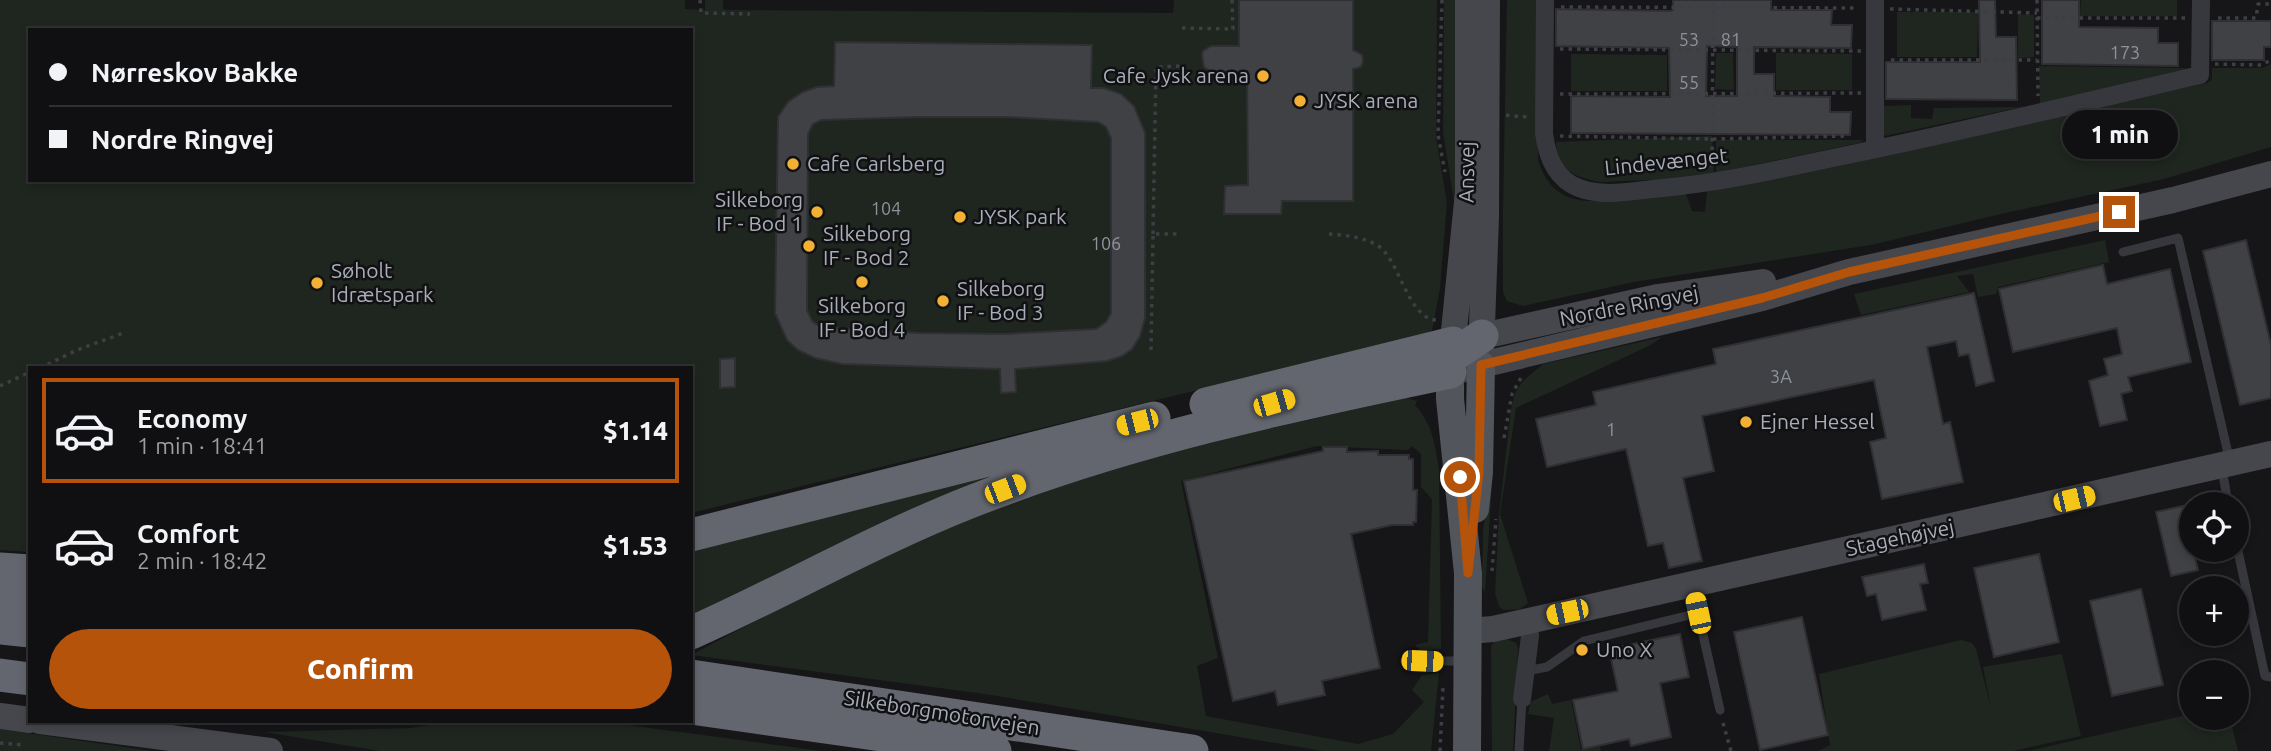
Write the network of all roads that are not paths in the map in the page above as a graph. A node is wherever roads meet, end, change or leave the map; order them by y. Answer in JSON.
{"nodes":[{"id":1,"x":1468,"y":0,"type":"edge"},
{"id":2,"x":1487,"y":0,"type":"edge"},
{"id":3,"x":1545,"y":3,"type":"edge"},
{"id":4,"x":1875,"y":4,"type":"edge"},
{"id":5,"x":2201,"y":9,"type":"edge"},
{"id":6,"x":1875,"y":143,"type":"junction"},
{"id":7,"x":2271,"y":174,"type":"edge"},
{"id":8,"x":2123,"y":252,"type":"dead end"},
{"id":9,"x":1849,"y":272,"type":"junction"},
{"id":10,"x":1463,"y":349,"type":"junction"},
{"id":11,"x":2271,"y":454,"type":"edge"},
{"id":12,"x":2226,"y":465,"type":"junction"},
{"id":13,"x":2227,"y":492,"type":"edge"},
{"id":14,"x":693,"y":534,"type":"edge"},
{"id":15,"x":2240,"y":562,"type":"edge"},
{"id":16,"x":0,"y":569,"type":"edge"},
{"id":17,"x":28,"y":571,"type":"edge"},
{"id":18,"x":1692,"y":584,"type":"junction"},
{"id":19,"x":0,"y":597,"type":"edge"},
{"id":20,"x":28,"y":600,"type":"edge"},
{"id":21,"x":1698,"y":613,"type":"junction"},
{"id":22,"x":1529,"y":621,"type":"junction"},
{"id":23,"x":0,"y":628,"type":"edge"},
{"id":24,"x":28,"y":631,"type":"edge"},
{"id":25,"x":1468,"y":631,"type":"junction"},
{"id":26,"x":693,"y":632,"type":"edge"},
{"id":27,"x":1405,"y":661,"type":"dead end"},
{"id":28,"x":1456,"y":662,"type":"junction"},
{"id":29,"x":1526,"y":671,"type":"junction"},
{"id":30,"x":0,"y":675,"type":"edge"},
{"id":31,"x":693,"y":676,"type":"edge"},
{"id":32,"x":2271,"y":677,"type":"edge"},
{"id":33,"x":28,"y":679,"type":"edge"},
{"id":34,"x":1522,"y":699,"type":"joint"},
{"id":35,"x":693,"y":708,"type":"edge"},
{"id":36,"x":1720,"y":710,"type":"road end"},
{"id":37,"x":0,"y":716,"type":"edge"},
{"id":38,"x":28,"y":720,"type":"edge"},
{"id":39,"x":55,"y":723,"type":"edge"},
{"id":40,"x":270,"y":751,"type":"edge"},
{"id":41,"x":995,"y":751,"type":"edge"},
{"id":42,"x":1192,"y":751,"type":"edge"},
{"id":43,"x":1467,"y":751,"type":"edge"},
{"id":44,"x":1519,"y":751,"type":"edge"}],
"edges":[{"from":1,"to":10,"type":"street","name":"Ansvej"},
{"from":2,"to":10,"type":"street","name":"Ansvej"},
{"from":3,"to":6,"type":"street","name":"Lindevænget"},
{"from":4,"to":6,"type":"street"},
{"from":5,"to":6,"type":"street","name":"Lindevænget"},
{"from":7,"to":9,"type":"street","name":"Nordre Ringvej"},
{"from":8,"to":12,"type":"lane"},
{"from":9,"to":10,"type":"street","name":"Nordre Ringvej"},
{"from":9,"to":10,"type":"street","name":"Nordre Ringvej"},
{"from":10,"to":14,"type":"highway"},
{"from":10,"to":25,"type":"main road"},
{"from":10,"to":26,"type":"highway"},
{"from":11,"to":12,"type":"street","name":"Stagehøjvej"},
{"from":12,"to":13,"type":"lane"},
{"from":12,"to":18,"type":"street","name":"Stagehøjvej"},
{"from":15,"to":32,"type":"lane"},
{"from":16,"to":17,"type":"highway"},
{"from":18,"to":21,"type":"lane"},
{"from":18,"to":22,"type":"street","name":"Stagehøjvej"},
{"from":19,"to":20,"type":"highway"},
{"from":21,"to":29,"type":"lane"},
{"from":21,"to":36,"type":"lane"},
{"from":22,"to":25,"type":"street","name":"Stagehøjvej"},
{"from":22,"to":29,"type":"street"},
{"from":23,"to":24,"type":"highway"},
{"from":25,"to":28,"type":"main road"},
{"from":27,"to":28,"type":"lane"},
{"from":28,"to":43,"type":"main road"},
{"from":29,"to":34,"type":"street"},
{"from":30,"to":33,"type":"highway"},
{"from":31,"to":42,"type":"highway","name":"Silkeborgmotorvejen"},
{"from":34,"to":44,"type":"lane"},
{"from":35,"to":41,"type":"highway","name":"Silkeborgmotorvejen"},
{"from":37,"to":38,"type":"street"},
{"from":39,"to":40,"type":"street"}]}
